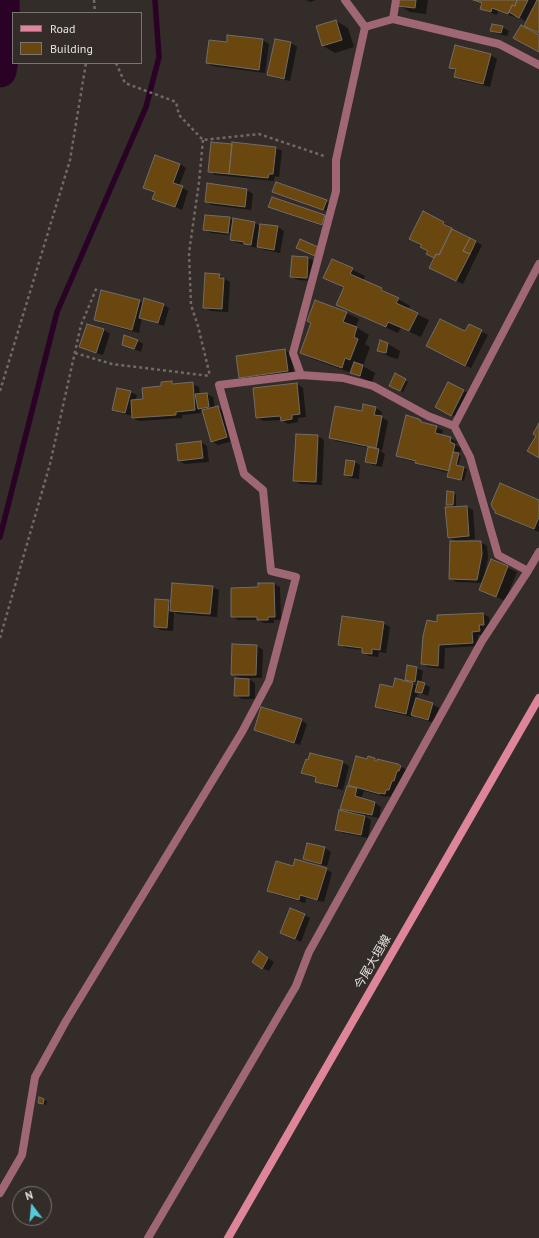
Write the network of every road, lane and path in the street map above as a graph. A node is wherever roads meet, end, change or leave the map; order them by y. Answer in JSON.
{"nodes":[{"id":1,"x":94,"y":0,"type":"edge"},
{"id":2,"x":345,"y":0,"type":"edge"},
{"id":3,"x":396,"y":0,"type":"edge"},
{"id":4,"x":95,"y":12,"type":"edge"},
{"id":5,"x":393,"y":19,"type":"junction"},
{"id":6,"x":365,"y":27,"type":"junction"},
{"id":7,"x":86,"y":64,"type":"edge"},
{"id":8,"x":116,"y":64,"type":"edge"},
{"id":9,"x":539,"y":65,"type":"edge"},
{"id":10,"x":203,"y":140,"type":"junction"},
{"id":11,"x":336,"y":160,"type":"junction"},
{"id":12,"x":539,"y":264,"type":"edge"},
{"id":13,"x":97,"y":287,"type":"dead end"},
{"id":14,"x":75,"y":353,"type":"junction"},
{"id":15,"x":301,"y":375,"type":"junction"},
{"id":16,"x":210,"y":377,"type":"junction"},
{"id":17,"x":219,"y":385,"type":"junction"},
{"id":18,"x":0,"y":391,"type":"edge"},
{"id":19,"x":454,"y":426,"type":"junction"},
{"id":20,"x":539,"y":552,"type":"edge"},
{"id":21,"x":528,"y":571,"type":"junction"},
{"id":22,"x":0,"y":638,"type":"edge"},
{"id":23,"x":539,"y":698,"type":"edge"},
{"id":24,"x":0,"y":1193,"type":"edge"},
{"id":25,"x":148,"y":1238,"type":"edge"},
{"id":26,"x":228,"y":1238,"type":"edge"}],
"edges":[{"from":1,"to":4,"type":"path"},
{"from":2,"to":6,"type":"street"},
{"from":3,"to":5,"type":"street"},
{"from":5,"to":6,"type":"street"},
{"from":5,"to":9,"type":"street"},
{"from":6,"to":11,"type":"street"},
{"from":7,"to":18,"type":"path"},
{"from":8,"to":10,"type":"path"},
{"from":10,"to":11,"type":"path"},
{"from":10,"to":16,"type":"path"},
{"from":11,"to":15,"type":"street"},
{"from":12,"to":19,"type":"street"},
{"from":13,"to":14,"type":"path"},
{"from":14,"to":16,"type":"path"},
{"from":14,"to":22,"type":"path"},
{"from":15,"to":17,"type":"street"},
{"from":15,"to":19,"type":"street"},
{"from":16,"to":17,"type":"path"},
{"from":17,"to":24,"type":"street"},
{"from":19,"to":21,"type":"street"},
{"from":20,"to":21,"type":"street"},
{"from":21,"to":25,"type":"street"},
{"from":23,"to":26,"type":"main road","name":"今尾大垣線"}]}
